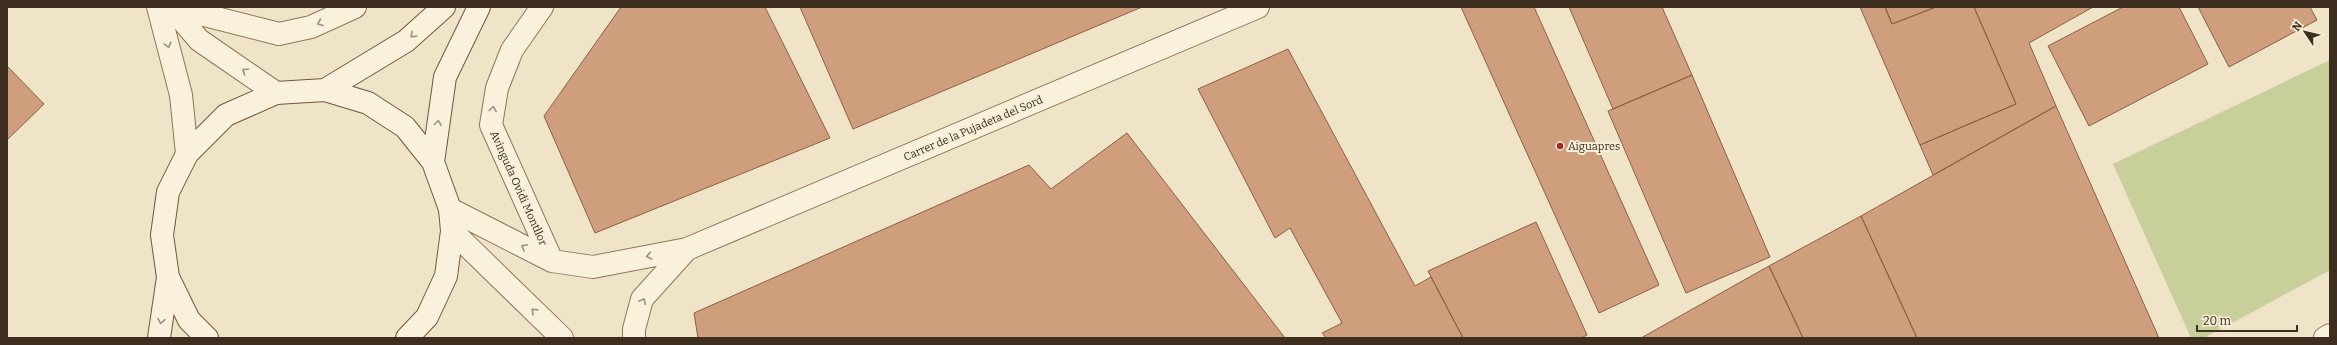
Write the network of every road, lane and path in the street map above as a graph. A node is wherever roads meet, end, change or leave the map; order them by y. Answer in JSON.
{"nodes":[{"id":1,"x":158,"y":7,"type":"edge"},
{"id":2,"x":172,"y":7,"type":"edge"},
{"id":3,"x":355,"y":7,"type":"edge"},
{"id":4,"x":479,"y":7,"type":"edge"},
{"id":5,"x":542,"y":7,"type":"edge"},
{"id":6,"x":1258,"y":7,"type":"edge"},
{"id":7,"x":443,"y":8,"type":"edge"},
{"id":8,"x":325,"y":90,"type":"junction"},
{"id":9,"x":276,"y":93,"type":"junction"},
{"id":10,"x":187,"y":154,"type":"junction"},
{"id":11,"x":433,"y":162,"type":"junction"},
{"id":12,"x":450,"y":209,"type":"junction"},
{"id":13,"x":452,"y":231,"type":"junction"},
{"id":14,"x":687,"y":249,"type":"junction"},
{"id":15,"x":552,"y":261,"type":"junction"},
{"id":16,"x":168,"y":277,"type":"junction"},
{"id":17,"x":2330,"y":335,"type":"edge"},
{"id":18,"x":159,"y":338,"type":"edge"},
{"id":19,"x":207,"y":338,"type":"edge"},
{"id":20,"x":407,"y":338,"type":"edge"},
{"id":21,"x":562,"y":338,"type":"edge"},
{"id":22,"x":634,"y":338,"type":"edge"},
{"id":23,"x":2325,"y":338,"type":"edge"}],
"edges":[{"from":1,"to":10,"type":"street","one_way":true},
{"from":3,"to":2,"type":"street","one_way":true},
{"from":9,"to":2,"type":"street","one_way":true},
{"from":11,"to":4,"type":"street","one_way":true},
{"from":15,"to":5,"type":"street","name":"Avinguda Ovidi Montllor","one_way":true},
{"from":6,"to":14,"type":"street","name":"Carrer de la Pujadeta del Sord"},
{"from":7,"to":8,"type":"street","one_way":true},
{"from":8,"to":9,"type":"street"},
{"from":8,"to":11,"type":"street"},
{"from":9,"to":10,"type":"street"},
{"from":10,"to":16,"type":"street"},
{"from":11,"to":12,"type":"street"},
{"from":12,"to":13,"type":"street"},
{"from":15,"to":12,"type":"street","name":"Carrer de la Pujadeta del Sord","one_way":true},
{"from":13,"to":20,"type":"street"},
{"from":21,"to":13,"type":"street","one_way":true},
{"from":14,"to":15,"type":"street","name":"Carrer de la Pujadeta del Sord","one_way":true},
{"from":22,"to":14,"type":"street","name":"Carrer de la Pujadeta del Sord","one_way":true},
{"from":16,"to":18,"type":"street","one_way":true},
{"from":16,"to":19,"type":"street"},
{"from":17,"to":23,"type":"street"}]}
